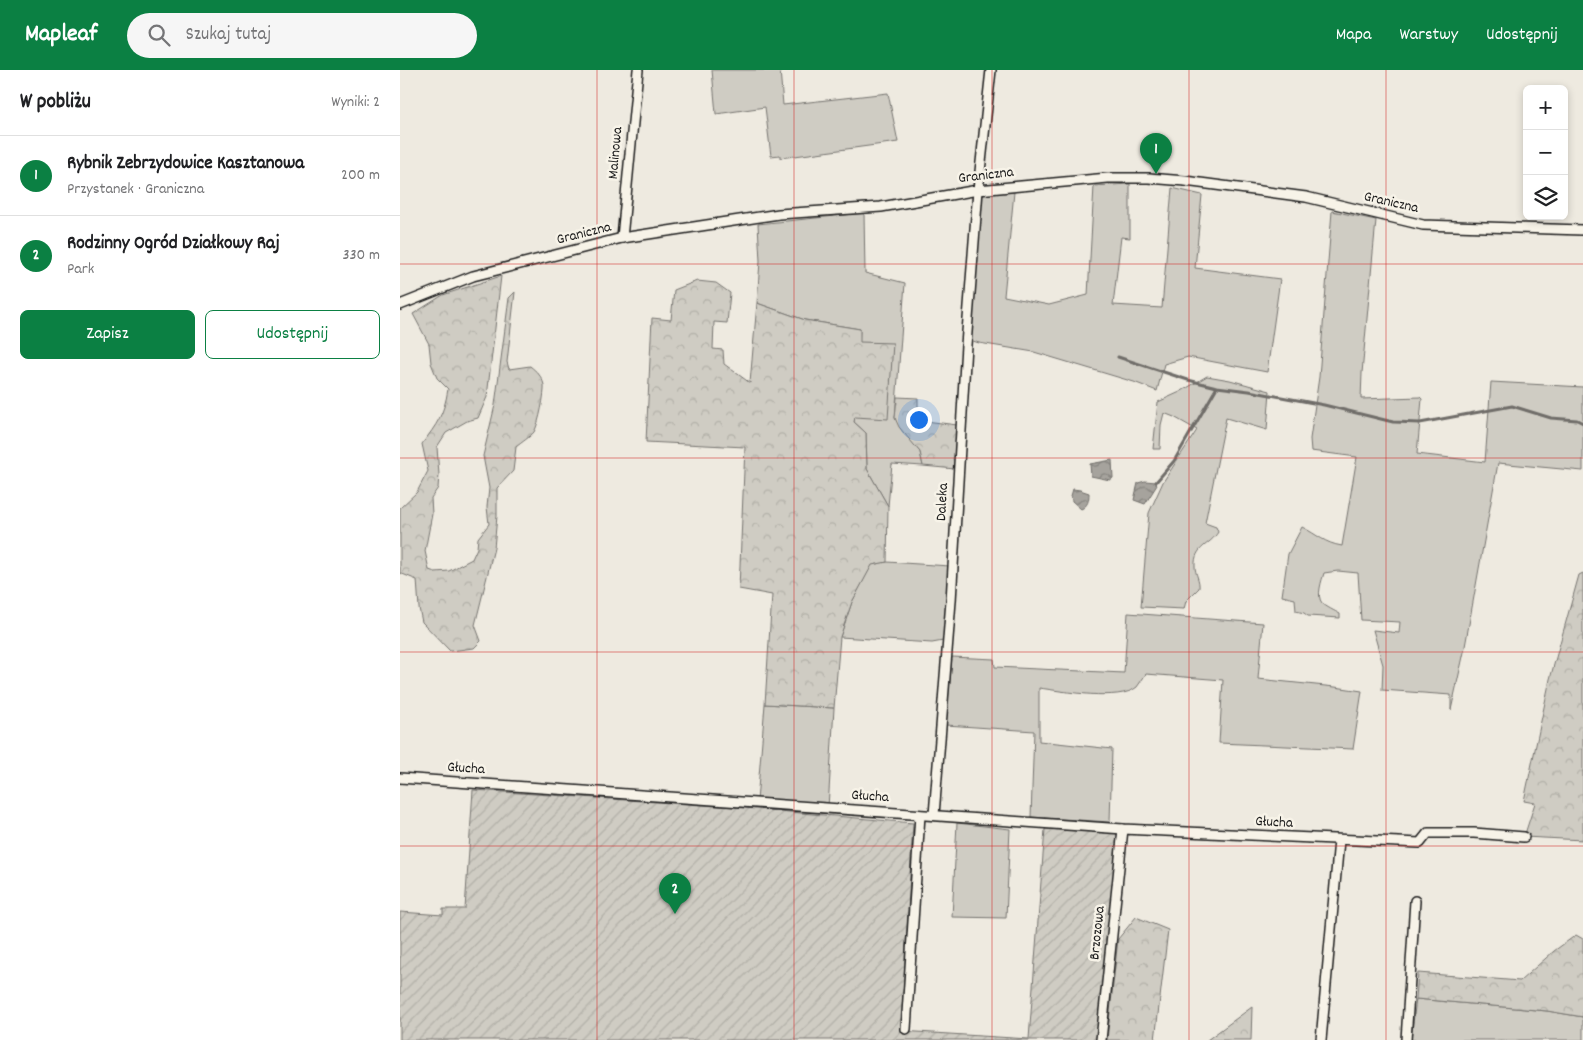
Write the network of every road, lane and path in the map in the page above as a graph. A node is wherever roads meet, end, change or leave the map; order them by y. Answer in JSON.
{"nodes":[{"id":1,"x":638,"y":70,"type":"edge"},
{"id":2,"x":992,"y":70,"type":"edge"},
{"id":3,"x":978,"y":190,"type":"junction"},
{"id":4,"x":1583,"y":230,"type":"edge"},
{"id":5,"x":622,"y":238,"type":"junction"},
{"id":6,"x":400,"y":305,"type":"edge"},
{"id":7,"x":400,"y":778,"type":"edge"},
{"id":8,"x":920,"y":815,"type":"junction"},
{"id":9,"x":934,"y":815,"type":"junction"},
{"id":10,"x":1122,"y":829,"type":"junction"},
{"id":11,"x":1524,"y":837,"type":"dead end"},
{"id":12,"x":1339,"y":840,"type":"junction"},
{"id":13,"x":1415,"y":901,"type":"dead end"},
{"id":14,"x":906,"y":1029,"type":"dead end"},
{"id":15,"x":1102,"y":1040,"type":"edge"},
{"id":16,"x":1321,"y":1040,"type":"edge"},
{"id":17,"x":1406,"y":1040,"type":"edge"}],
"edges":[{"from":1,"to":5,"type":"street","name":"Malinowa"},
{"from":2,"to":3,"type":"street","name":"Daleka"},
{"from":3,"to":4,"type":"street","name":"Graniczna"},
{"from":3,"to":5,"type":"street","name":"Graniczna"},
{"from":3,"to":9,"type":"street","name":"Daleka"},
{"from":5,"to":6,"type":"street","name":"Graniczna"},
{"from":7,"to":8,"type":"street","name":"Głucha"},
{"from":8,"to":9,"type":"street","name":"Głucha"},
{"from":8,"to":14,"type":"street"},
{"from":9,"to":10,"type":"street","name":"Głucha"},
{"from":10,"to":12,"type":"street","name":"Głucha"},
{"from":10,"to":15,"type":"street","name":"Brzozowa"},
{"from":11,"to":12,"type":"street","name":"Głucha"},
{"from":12,"to":16,"type":"street"},
{"from":13,"to":17,"type":"street"}]}
